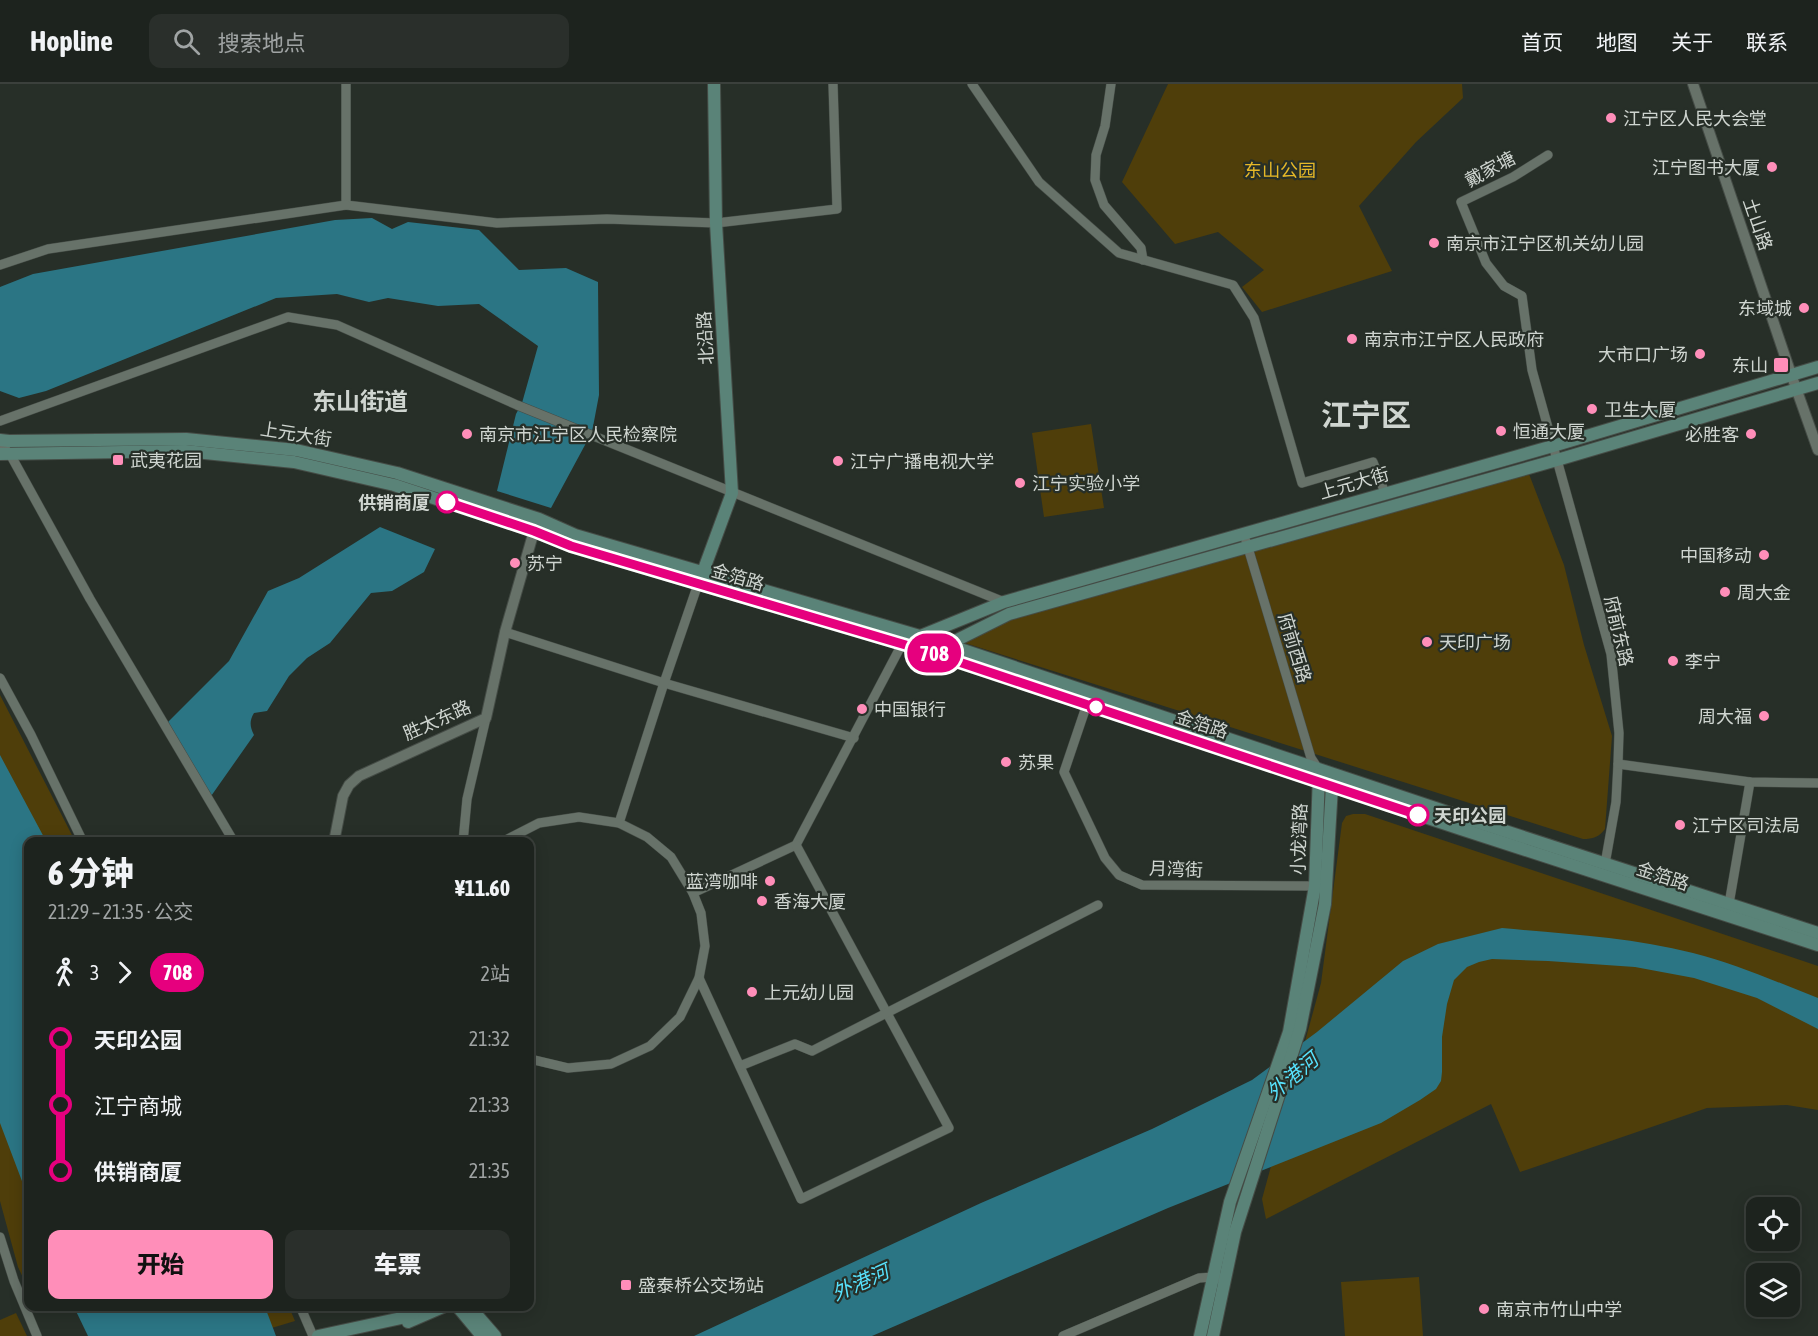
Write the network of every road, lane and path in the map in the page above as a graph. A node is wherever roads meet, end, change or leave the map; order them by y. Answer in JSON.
{"nodes":[{"id":1,"x":346,"y":84,"type":"edge"},
{"id":2,"x":714,"y":84,"type":"edge"},
{"id":3,"x":833,"y":84,"type":"edge"},
{"id":4,"x":972,"y":84,"type":"edge"},
{"id":5,"x":1111,"y":84,"type":"edge"},
{"id":6,"x":1694,"y":84,"type":"edge"},
{"id":7,"x":1548,"y":155,"type":"dead end"},
{"id":8,"x":346,"y":205,"type":"junction"},
{"id":9,"x":716,"y":223,"type":"junction"},
{"id":10,"x":1143,"y":260,"type":"junction"},
{"id":11,"x":0,"y":265,"type":"edge"},
{"id":12,"x":1818,"y":366,"type":"edge"},
{"id":13,"x":1791,"y":374,"type":"junction"},
{"id":14,"x":1818,"y":383,"type":"edge"},
{"id":15,"x":1796,"y":389,"type":"junction"},
{"id":16,"x":0,"y":421,"type":"edge"},
{"id":17,"x":0,"y":442,"type":"edge"},
{"id":18,"x":1553,"y":446,"type":"junction"},
{"id":19,"x":1818,"y":450,"type":"edge"},
{"id":20,"x":5,"y":454,"type":"edge"},
{"id":21,"x":1557,"y":460,"type":"junction"},
{"id":22,"x":732,"y":493,"type":"junction"},
{"id":23,"x":1384,"y":493,"type":"junction"},
{"id":24,"x":534,"y":531,"type":"junction"},
{"id":25,"x":1244,"y":533,"type":"junction"},
{"id":26,"x":573,"y":540,"type":"junction"},
{"id":27,"x":1247,"y":547,"type":"junction"},
{"id":28,"x":700,"y":579,"type":"junction"},
{"id":29,"x":1004,"y":602,"type":"junction"},
{"id":30,"x":505,"y":632,"type":"junction"},
{"id":31,"x":920,"y":636,"type":"junction"},
{"id":32,"x":902,"y":644,"type":"junction"},
{"id":33,"x":947,"y":645,"type":"junction"},
{"id":34,"x":926,"y":651,"type":"junction"},
{"id":35,"x":0,"y":678,"type":"edge"},
{"id":36,"x":664,"y":682,"type":"junction"},
{"id":37,"x":1087,"y":704,"type":"junction"},
{"id":38,"x":486,"y":718,"type":"junction"},
{"id":39,"x":854,"y":738,"type":"junction"},
{"id":40,"x":1618,"y":764,"type":"junction"},
{"id":41,"x":1319,"y":776,"type":"junction"},
{"id":42,"x":1750,"y":782,"type":"junction"},
{"id":43,"x":1818,"y":783,"type":"edge"},
{"id":44,"x":1332,"y":786,"type":"junction"},
{"id":45,"x":619,"y":824,"type":"junction"},
{"id":46,"x":81,"y":837,"type":"edge"},
{"id":47,"x":231,"y":837,"type":"edge"},
{"id":48,"x":335,"y":837,"type":"edge"},
{"id":49,"x":463,"y":837,"type":"edge"},
{"id":50,"x":512,"y":837,"type":"edge"},
{"id":51,"x":796,"y":845,"type":"junction"},
{"id":52,"x":1605,"y":864,"type":"junction"},
{"id":53,"x":1315,"y":886,"type":"junction"},
{"id":54,"x":693,"y":893,"type":"junction"},
{"id":55,"x":1729,"y":904,"type":"junction"},
{"id":56,"x":1098,"y":905,"type":"dead end"},
{"id":57,"x":1818,"y":933,"type":"edge"},
{"id":58,"x":1818,"y":945,"type":"edge"},
{"id":59,"x":699,"y":978,"type":"junction"},
{"id":60,"x":886,"y":1013,"type":"junction"},
{"id":61,"x":1295,"y":1031,"type":"junction"},
{"id":62,"x":534,"y":1060,"type":"edge"},
{"id":63,"x":740,"y":1066,"type":"junction"},
{"id":64,"x":0,"y":1237,"type":"edge"},
{"id":65,"x":1219,"y":1278,"type":"junction"},
{"id":66,"x":24,"y":1305,"type":"edge"},
{"id":67,"x":27,"y":1311,"type":"edge"},
{"id":68,"x":302,"y":1311,"type":"edge"},
{"id":69,"x":415,"y":1311,"type":"edge"},
{"id":70,"x":434,"y":1311,"type":"edge"},
{"id":71,"x":461,"y":1311,"type":"edge"},
{"id":72,"x":473,"y":1311,"type":"edge"},
{"id":73,"x":37,"y":1336,"type":"edge"},
{"id":74,"x":313,"y":1336,"type":"edge"},
{"id":75,"x":318,"y":1336,"type":"edge"},
{"id":76,"x":357,"y":1336,"type":"edge"},
{"id":77,"x":482,"y":1336,"type":"edge"},
{"id":78,"x":495,"y":1336,"type":"edge"},
{"id":79,"x":1063,"y":1336,"type":"edge"},
{"id":80,"x":1200,"y":1336,"type":"edge"},
{"id":81,"x":1213,"y":1336,"type":"edge"}],
"edges":[{"from":1,"to":8,"type":"street"},
{"from":2,"to":9,"type":"main road","name":"北沿路"},
{"from":3,"to":9,"type":"street"},
{"from":4,"to":10,"type":"street"},
{"from":5,"to":10,"type":"street"},
{"from":6,"to":13,"type":"street","name":"土山路"},
{"from":7,"to":18,"type":"street","name":"戴家塘"},
{"from":8,"to":9,"type":"street"},
{"from":8,"to":11,"type":"street"},
{"from":9,"to":22,"type":"main road","name":"北沿路"},
{"from":10,"to":23,"type":"street"},
{"from":12,"to":13,"type":"main road","name":"上元大街"},
{"from":13,"to":15,"type":"street","name":"土山路"},
{"from":13,"to":18,"type":"main road","name":"上元大街"},
{"from":14,"to":15,"type":"main road","name":"上元大街"},
{"from":15,"to":19,"type":"street","name":"土山路"},
{"from":15,"to":21,"type":"main road","name":"上元大街"},
{"from":16,"to":22,"type":"street"},
{"from":17,"to":20,"type":"street"},
{"from":17,"to":26,"type":"main road","name":"上元大街"},
{"from":18,"to":21,"type":"street","name":"府前东路"},
{"from":18,"to":23,"type":"main road","name":"上元大街"},
{"from":20,"to":24,"type":"main road","name":"上元大街"},
{"from":20,"to":47,"type":"street"},
{"from":21,"to":27,"type":"main road","name":"上元大街"},
{"from":21,"to":40,"type":"street","name":"府前东路"},
{"from":22,"to":28,"type":"main road","name":"北沿路"},
{"from":22,"to":29,"type":"street"},
{"from":23,"to":25,"type":"main road","name":"上元大街"},
{"from":24,"to":26,"type":"main road","name":"上元大街"},
{"from":24,"to":30,"type":"street","name":"胜太东路"},
{"from":25,"to":27,"type":"street","name":"府前西路"},
{"from":25,"to":29,"type":"main road","name":"上元大街"},
{"from":26,"to":28,"type":"main road","name":"金箔路"},
{"from":27,"to":33,"type":"main road","name":"上元大街"},
{"from":27,"to":41,"type":"street","name":"府前西路"},
{"from":28,"to":31,"type":"main road","name":"金箔路"},
{"from":28,"to":32,"type":"main road","name":"金箔路"},
{"from":28,"to":36,"type":"street"},
{"from":29,"to":31,"type":"main road","name":"上元大街"},
{"from":30,"to":36,"type":"street"},
{"from":30,"to":38,"type":"street","name":"胜太东路"},
{"from":31,"to":32,"type":"main road","name":"上元大街"},
{"from":31,"to":33,"type":"main road","name":"金箔路"},
{"from":32,"to":34,"type":"main road","name":"金箔路"},
{"from":32,"to":39,"type":"street"},
{"from":33,"to":34,"type":"main road","name":"上元大街"},
{"from":33,"to":41,"type":"main road","name":"金箔路"},
{"from":34,"to":37,"type":"main road","name":"金箔路"},
{"from":35,"to":46,"type":"street"},
{"from":36,"to":39,"type":"street"},
{"from":36,"to":45,"type":"street"},
{"from":37,"to":41,"type":"main road","name":"金箔路"},
{"from":37,"to":53,"type":"street","name":"月湾街"},
{"from":38,"to":48,"type":"street","name":"胜太东路"},
{"from":38,"to":49,"type":"street"},
{"from":39,"to":51,"type":"street"},
{"from":40,"to":42,"type":"street"},
{"from":40,"to":52,"type":"street","name":"府前东路"},
{"from":41,"to":44,"type":"main road","name":"金箔路"},
{"from":41,"to":52,"type":"main road","name":"金箔路"},
{"from":41,"to":53,"type":"main road","name":"小龙湾路"},
{"from":42,"to":43,"type":"street"},
{"from":42,"to":55,"type":"street"},
{"from":44,"to":58,"type":"main road","name":"金箔路"},
{"from":44,"to":61,"type":"main road","name":"小龙湾路"},
{"from":45,"to":50,"type":"street"},
{"from":45,"to":54,"type":"street"},
{"from":51,"to":54,"type":"street"},
{"from":51,"to":60,"type":"street"},
{"from":52,"to":55,"type":"main road","name":"金箔路"},
{"from":53,"to":61,"type":"main road","name":"小龙湾路"},
{"from":54,"to":59,"type":"street"},
{"from":55,"to":57,"type":"main road","name":"金箔路"},
{"from":56,"to":60,"type":"street"},
{"from":59,"to":62,"type":"street"},
{"from":59,"to":63,"type":"street"},
{"from":60,"to":63,"type":"street"},
{"from":60,"to":63,"type":"street"},
{"from":61,"to":65,"type":"main road","name":"小龙湾路"},
{"from":64,"to":66,"type":"street"},
{"from":65,"to":79,"type":"street"},
{"from":65,"to":80,"type":"main road","name":"小龙湾路"},
{"from":65,"to":81,"type":"main road","name":"小龙湾路"},
{"from":67,"to":73,"type":"street"},
{"from":68,"to":74,"type":"street"},
{"from":69,"to":75,"type":"main road"},
{"from":70,"to":76,"type":"main road"},
{"from":71,"to":77,"type":"main road"},
{"from":72,"to":78,"type":"main road"}]}
